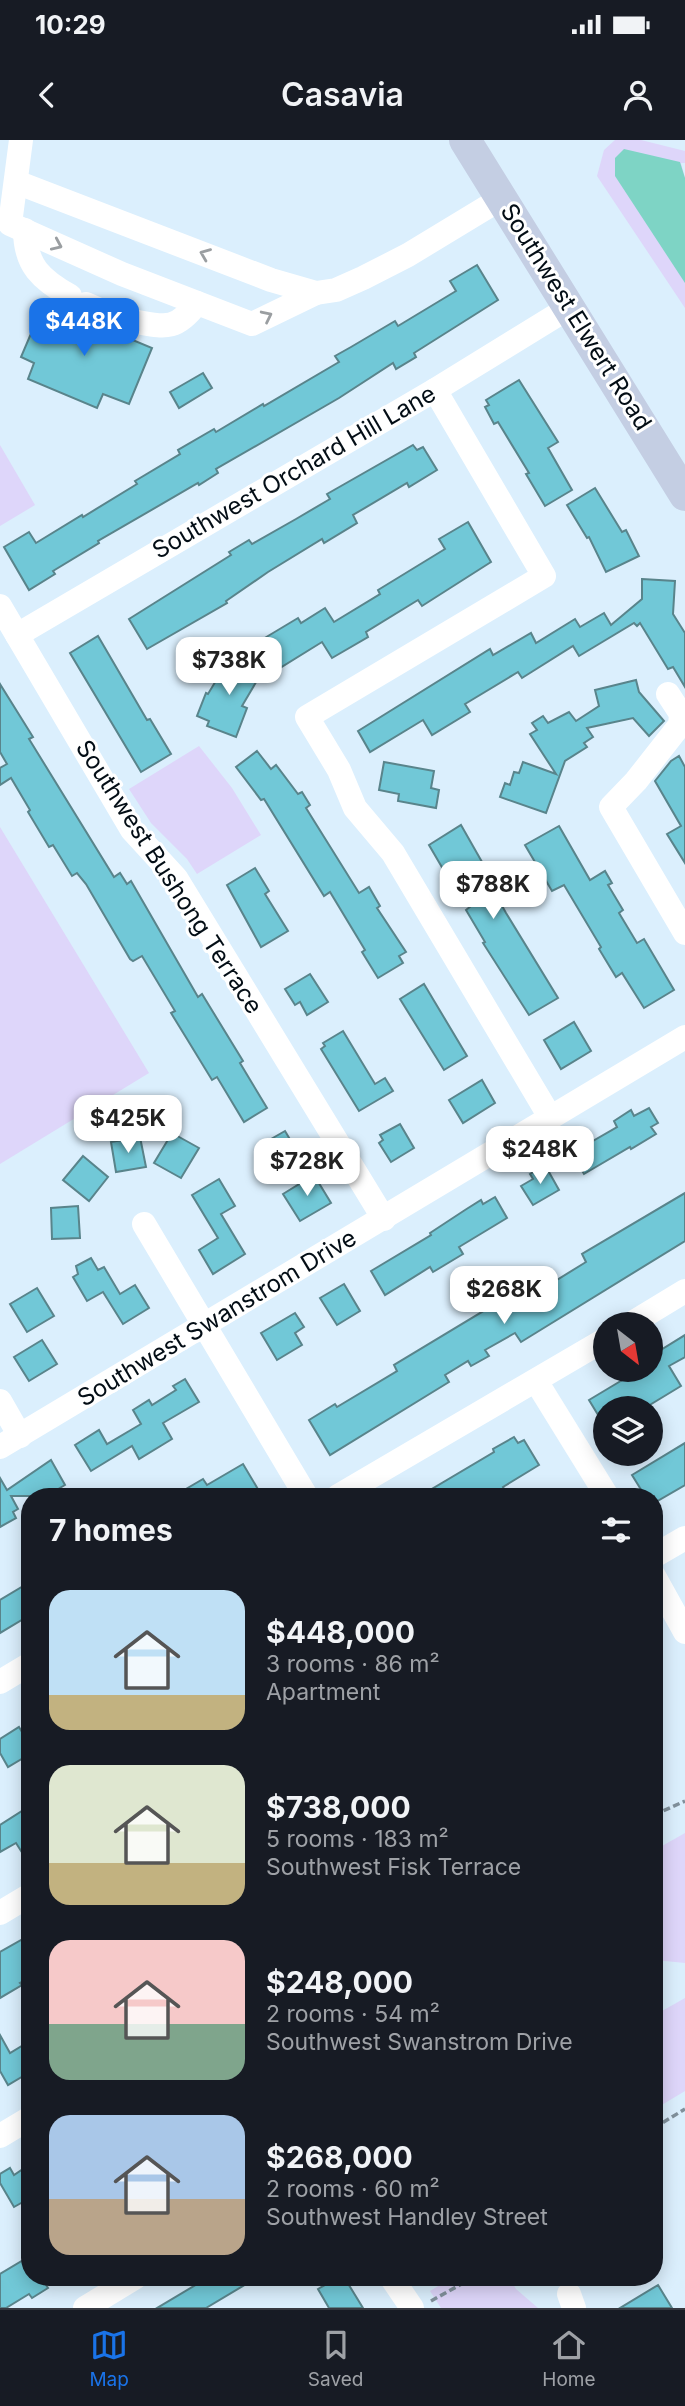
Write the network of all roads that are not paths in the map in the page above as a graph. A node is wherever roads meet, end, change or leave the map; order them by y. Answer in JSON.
{"nodes":[{"id":1,"x":21,"y":140,"type":"edge"},
{"id":2,"x":466,"y":140,"type":"edge"},
{"id":3,"x":16,"y":182,"type":"junction"},
{"id":4,"x":502,"y":198,"type":"junction"},
{"id":5,"x":25,"y":230,"type":"junction"},
{"id":6,"x":316,"y":293,"type":"junction"},
{"id":7,"x":197,"y":303,"type":"junction"},
{"id":8,"x":570,"y":307,"type":"junction"},
{"id":9,"x":435,"y":390,"type":"junction"},
{"id":10,"x":685,"y":495,"type":"edge"},
{"id":11,"x":0,"y":606,"type":"edge"},
{"id":12,"x":17,"y":635,"type":"junction"},
{"id":13,"x":668,"y":694,"type":"dead end"},
{"id":14,"x":685,"y":933,"type":"edge"},
{"id":15,"x":685,"y":1037,"type":"edge"},
{"id":16,"x":550,"y":1117,"type":"junction"},
{"id":17,"x":384,"y":1219,"type":"junction"},
{"id":18,"x":144,"y":1224,"type":"dead end"},
{"id":19,"x":685,"y":1291,"type":"edge"},
{"id":20,"x":650,"y":1312,"type":"edge"},
{"id":21,"x":205,"y":1326,"type":"junction"},
{"id":22,"x":593,"y":1347,"type":"edge"},
{"id":23,"x":536,"y":1381,"type":"junction"},
{"id":24,"x":0,"y":1401,"type":"edge"},
{"id":25,"x":10,"y":1442,"type":"edge"},
{"id":26,"x":301,"y":1488,"type":"edge"},
{"id":27,"x":352,"y":1488,"type":"edge"},
{"id":28,"x":602,"y":1488,"type":"edge"},
{"id":29,"x":685,"y":1538,"type":"edge"},
{"id":30,"x":663,"y":1551,"type":"edge"},
{"id":31,"x":663,"y":1592,"type":"edge"},
{"id":32,"x":685,"y":1632,"type":"edge"},
{"id":33,"x":21,"y":1669,"type":"edge"},
{"id":34,"x":0,"y":1682,"type":"edge"},
{"id":35,"x":21,"y":1900,"type":"edge"},
{"id":36,"x":0,"y":1913,"type":"edge"},
{"id":37,"x":21,"y":2123,"type":"edge"},
{"id":38,"x":0,"y":2136,"type":"edge"},
{"id":39,"x":121,"y":2286,"type":"edge"},
{"id":40,"x":400,"y":2286,"type":"edge"},
{"id":41,"x":420,"y":2305,"type":"edge"},
{"id":42,"x":85,"y":2308,"type":"edge"}],
"edges":[{"from":1,"to":3,"type":"street"},
{"from":2,"to":4,"type":"main road","name":"Southwest Elwert Road"},
{"from":3,"to":5,"type":"street"},
{"from":6,"to":3,"type":"street","one_way":true},
{"from":4,"to":6,"type":"street"},
{"from":4,"to":8,"type":"main road","name":"Southwest Elwert Road"},
{"from":5,"to":7,"type":"street","one_way":true},
{"from":5,"to":7,"type":"street"},
{"from":7,"to":6,"type":"street","one_way":true},
{"from":8,"to":9,"type":"street","name":"Southwest Orchard Hill Lane"},
{"from":8,"to":10,"type":"main road","name":"Southwest Elwert Road"},
{"from":9,"to":12,"type":"street","name":"Southwest Orchard Hill Lane"},
{"from":9,"to":16,"type":"street"},
{"from":11,"to":12,"type":"street","name":"Southwest Bushong Terrace"},
{"from":12,"to":17,"type":"street","name":"Southwest Bushong Terrace"},
{"from":13,"to":14,"type":"street"},
{"from":15,"to":16,"type":"street","name":"Southwest Swanstrom Drive"},
{"from":16,"to":17,"type":"street","name":"Southwest Swanstrom Drive"},
{"from":17,"to":21,"type":"street","name":"Southwest Swanstrom Drive"},
{"from":18,"to":21,"type":"street"},
{"from":19,"to":20,"type":"street"},
{"from":21,"to":25,"type":"street","name":"Southwest Swanstrom Drive"},
{"from":21,"to":26,"type":"street"},
{"from":22,"to":23,"type":"street"},
{"from":23,"to":27,"type":"street"},
{"from":23,"to":28,"type":"street"},
{"from":24,"to":25,"type":"street"},
{"from":29,"to":30,"type":"street"},
{"from":31,"to":32,"type":"street"},
{"from":33,"to":34,"type":"street"},
{"from":35,"to":36,"type":"street"},
{"from":37,"to":38,"type":"street"},
{"from":39,"to":42,"type":"street"},
{"from":40,"to":41,"type":"street"}]}
